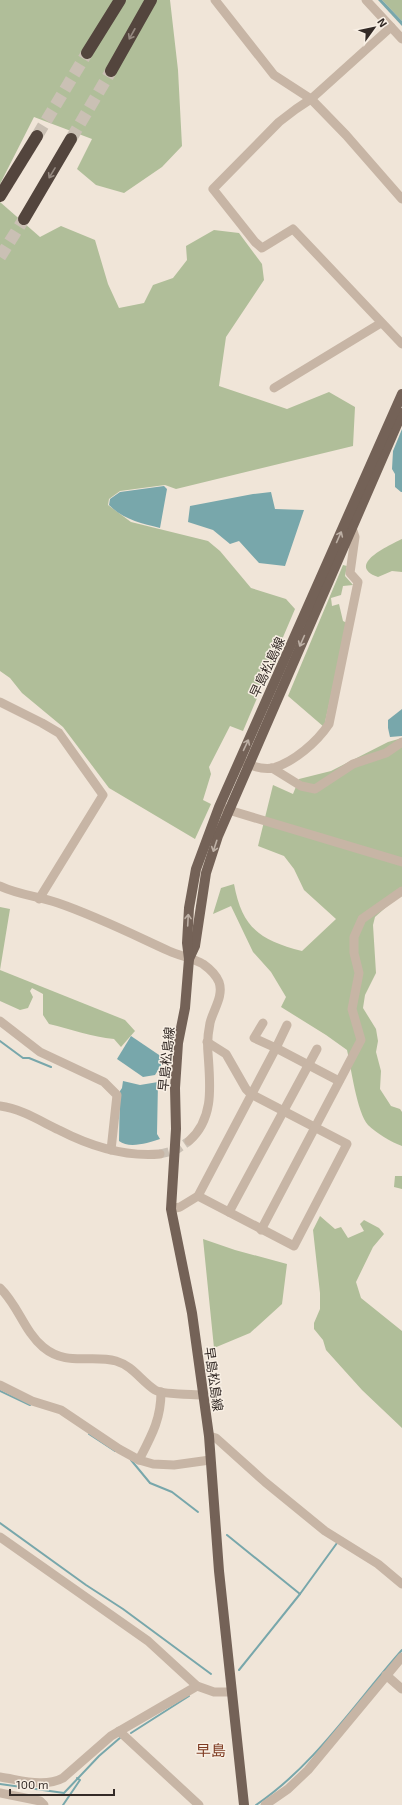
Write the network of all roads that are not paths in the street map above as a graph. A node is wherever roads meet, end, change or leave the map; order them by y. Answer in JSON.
{"nodes":[{"id":1,"x":120,"y":0,"type":"edge"},
{"id":2,"x":150,"y":0,"type":"edge"},
{"id":3,"x":215,"y":0,"type":"edge"},
{"id":4,"x":366,"y":0,"type":"edge"},
{"id":5,"x":391,"y":27,"type":"junction"},
{"id":6,"x":402,"y":38,"type":"edge"},
{"id":7,"x":87,"y":53,"type":"tunnel mouth"},
{"id":8,"x":111,"y":71,"type":"tunnel mouth"},
{"id":9,"x":311,"y":99,"type":"junction"},
{"id":10,"x":37,"y":136,"type":"tunnel mouth"},
{"id":11,"x":71,"y":139,"type":"tunnel mouth"},
{"id":12,"x":0,"y":196,"type":"edge"},
{"id":13,"x":402,"y":199,"type":"edge"},
{"id":14,"x":24,"y":219,"type":"tunnel mouth"},
{"id":15,"x":381,"y":323,"type":"junction"},
{"id":16,"x":402,"y":344,"type":"edge"},
{"id":17,"x":274,"y":388,"type":"dead end"},
{"id":18,"x":402,"y":394,"type":"edge"},
{"id":19,"x":402,"y":413,"type":"edge"},
{"id":20,"x":352,"y":528,"type":"junction"},
{"id":21,"x":0,"y":702,"type":"edge"},
{"id":22,"x":402,"y":742,"type":"edge"},
{"id":23,"x":239,"y":761,"type":"junction"},
{"id":24,"x":249,"y":765,"type":"junction"},
{"id":25,"x":272,"y":768,"type":"junction"},
{"id":26,"x":219,"y":807,"type":"junction"},
{"id":27,"x":230,"y":811,"type":"junction"},
{"id":28,"x":402,"y":862,"type":"edge"},
{"id":29,"x":0,"y":886,"type":"edge"},
{"id":30,"x":402,"y":891,"type":"edge"},
{"id":31,"x":39,"y":899,"type":"junction"},
{"id":32,"x":189,"y":958,"type":"junction"},
{"id":33,"x":0,"y":1021,"type":"edge"},
{"id":34,"x":263,"y":1023,"type":"dead end"},
{"id":35,"x":287,"y":1025,"type":"dead end"},
{"id":36,"x":207,"y":1042,"type":"junction"},
{"id":37,"x":276,"y":1048,"type":"junction"},
{"id":38,"x":317,"y":1049,"type":"dead end"},
{"id":39,"x":308,"y":1065,"type":"junction"},
{"id":40,"x":338,"y":1080,"type":"junction"},
{"id":41,"x":251,"y":1094,"type":"junction"},
{"id":42,"x":0,"y":1106,"type":"edge"},
{"id":43,"x":282,"y":1110,"type":"junction"},
{"id":44,"x":314,"y":1127,"type":"junction"},
{"id":45,"x":189,"y":1141,"type":"tunnel mouth"},
{"id":46,"x":111,"y":1150,"type":"junction"},
{"id":47,"x":160,"y":1154,"type":"tunnel mouth"},
{"id":48,"x":198,"y":1196,"type":"junction"},
{"id":49,"x":171,"y":1209,"type":"junction"},
{"id":50,"x":229,"y":1212,"type":"junction"},
{"id":51,"x":262,"y":1230,"type":"junction"},
{"id":52,"x":0,"y":1288,"type":"edge"},
{"id":53,"x":0,"y":1385,"type":"edge"},
{"id":54,"x":161,"y":1392,"type":"junction"},
{"id":55,"x":203,"y":1395,"type":"junction"},
{"id":56,"x":209,"y":1436,"type":"junction"},
{"id":57,"x":139,"y":1460,"type":"junction"},
{"id":58,"x":210,"y":1460,"type":"junction"},
{"id":59,"x":0,"y":1537,"type":"edge"},
{"id":60,"x":402,"y":1584,"type":"edge"},
{"id":61,"x":402,"y":1657,"type":"edge"},
{"id":62,"x":386,"y":1675,"type":"junction"},
{"id":63,"x":197,"y":1686,"type":"junction"},
{"id":64,"x":402,"y":1688,"type":"edge"},
{"id":65,"x":232,"y":1692,"type":"junction"},
{"id":66,"x":119,"y":1731,"type":"junction"},
{"id":67,"x":0,"y":1777,"type":"edge"},
{"id":68,"x":0,"y":1793,"type":"edge"},
{"id":69,"x":44,"y":1805,"type":"edge"},
{"id":70,"x":199,"y":1805,"type":"edge"},
{"id":71,"x":244,"y":1805,"type":"edge"},
{"id":72,"x":265,"y":1805,"type":"edge"}],
"edges":[{"from":1,"to":7,"type":"highway"},
{"from":2,"to":8,"type":"highway","one_way":true},
{"from":3,"to":9,"type":"street"},
{"from":4,"to":5,"type":"street"},
{"from":5,"to":6,"type":"street"},
{"from":5,"to":9,"type":"street"},
{"from":9,"to":13,"type":"street"},
{"from":9,"to":15,"type":"street"},
{"from":10,"to":12,"type":"highway"},
{"from":11,"to":14,"type":"highway","one_way":true},
{"from":15,"to":16,"type":"street"},
{"from":15,"to":17,"type":"street"},
{"from":23,"to":18,"type":"main road","name":"早島松島線","one_way":true},
{"from":19,"to":20,"type":"main road","name":"早島松島線"},
{"from":20,"to":24,"type":"main road","name":"早島松島線","one_way":true},
{"from":20,"to":25,"type":"street"},
{"from":21,"to":31,"type":"street"},
{"from":22,"to":25,"type":"street"},
{"from":23,"to":24,"type":"street"},
{"from":23,"to":26,"type":"main road","name":"早島松島線"},
{"from":24,"to":25,"type":"street"},
{"from":24,"to":27,"type":"main road","name":"早島松島線"},
{"from":26,"to":27,"type":"street"},
{"from":32,"to":26,"type":"main road","name":"早島松島線","one_way":true},
{"from":27,"to":28,"type":"street"},
{"from":27,"to":32,"type":"main road","name":"早島松島線","one_way":true},
{"from":29,"to":31,"type":"street"},
{"from":30,"to":40,"type":"street"},
{"from":31,"to":32,"type":"street"},
{"from":32,"to":36,"type":"street"},
{"from":32,"to":49,"type":"main road","name":"早島松島線"},
{"from":33,"to":46,"type":"street"},
{"from":34,"to":37,"type":"street"},
{"from":35,"to":37,"type":"street"},
{"from":36,"to":41,"type":"street"},
{"from":36,"to":45,"type":"street"},
{"from":37,"to":39,"type":"street"},
{"from":37,"to":41,"type":"street"},
{"from":38,"to":39,"type":"street"},
{"from":39,"to":40,"type":"street"},
{"from":39,"to":43,"type":"street"},
{"from":40,"to":44,"type":"street"},
{"from":41,"to":43,"type":"street"},
{"from":41,"to":48,"type":"street"},
{"from":42,"to":46,"type":"street"},
{"from":43,"to":44,"type":"street"},
{"from":43,"to":50,"type":"street"},
{"from":44,"to":51,"type":"street"},
{"from":44,"to":51,"type":"street"},
{"from":46,"to":47,"type":"street"},
{"from":48,"to":49,"type":"street"},
{"from":48,"to":50,"type":"street"},
{"from":49,"to":55,"type":"main road","name":"早島松島線"},
{"from":50,"to":51,"type":"street"},
{"from":52,"to":54,"type":"street"},
{"from":53,"to":57,"type":"street"},
{"from":54,"to":55,"type":"street"},
{"from":54,"to":57,"type":"street"},
{"from":55,"to":56,"type":"main road","name":"早島松島線"},
{"from":56,"to":58,"type":"main road","name":"早島松島線"},
{"from":56,"to":60,"type":"street"},
{"from":57,"to":58,"type":"street"},
{"from":58,"to":65,"type":"main road","name":"早島松島線"},
{"from":59,"to":63,"type":"street"},
{"from":61,"to":62,"type":"street"},
{"from":62,"to":64,"type":"street"},
{"from":62,"to":72,"type":"street"},
{"from":63,"to":65,"type":"street"},
{"from":63,"to":66,"type":"street"},
{"from":65,"to":71,"type":"main road","name":"早島松島線"},
{"from":66,"to":67,"type":"street"},
{"from":66,"to":70,"type":"street"},
{"from":68,"to":69,"type":"street"}]}
